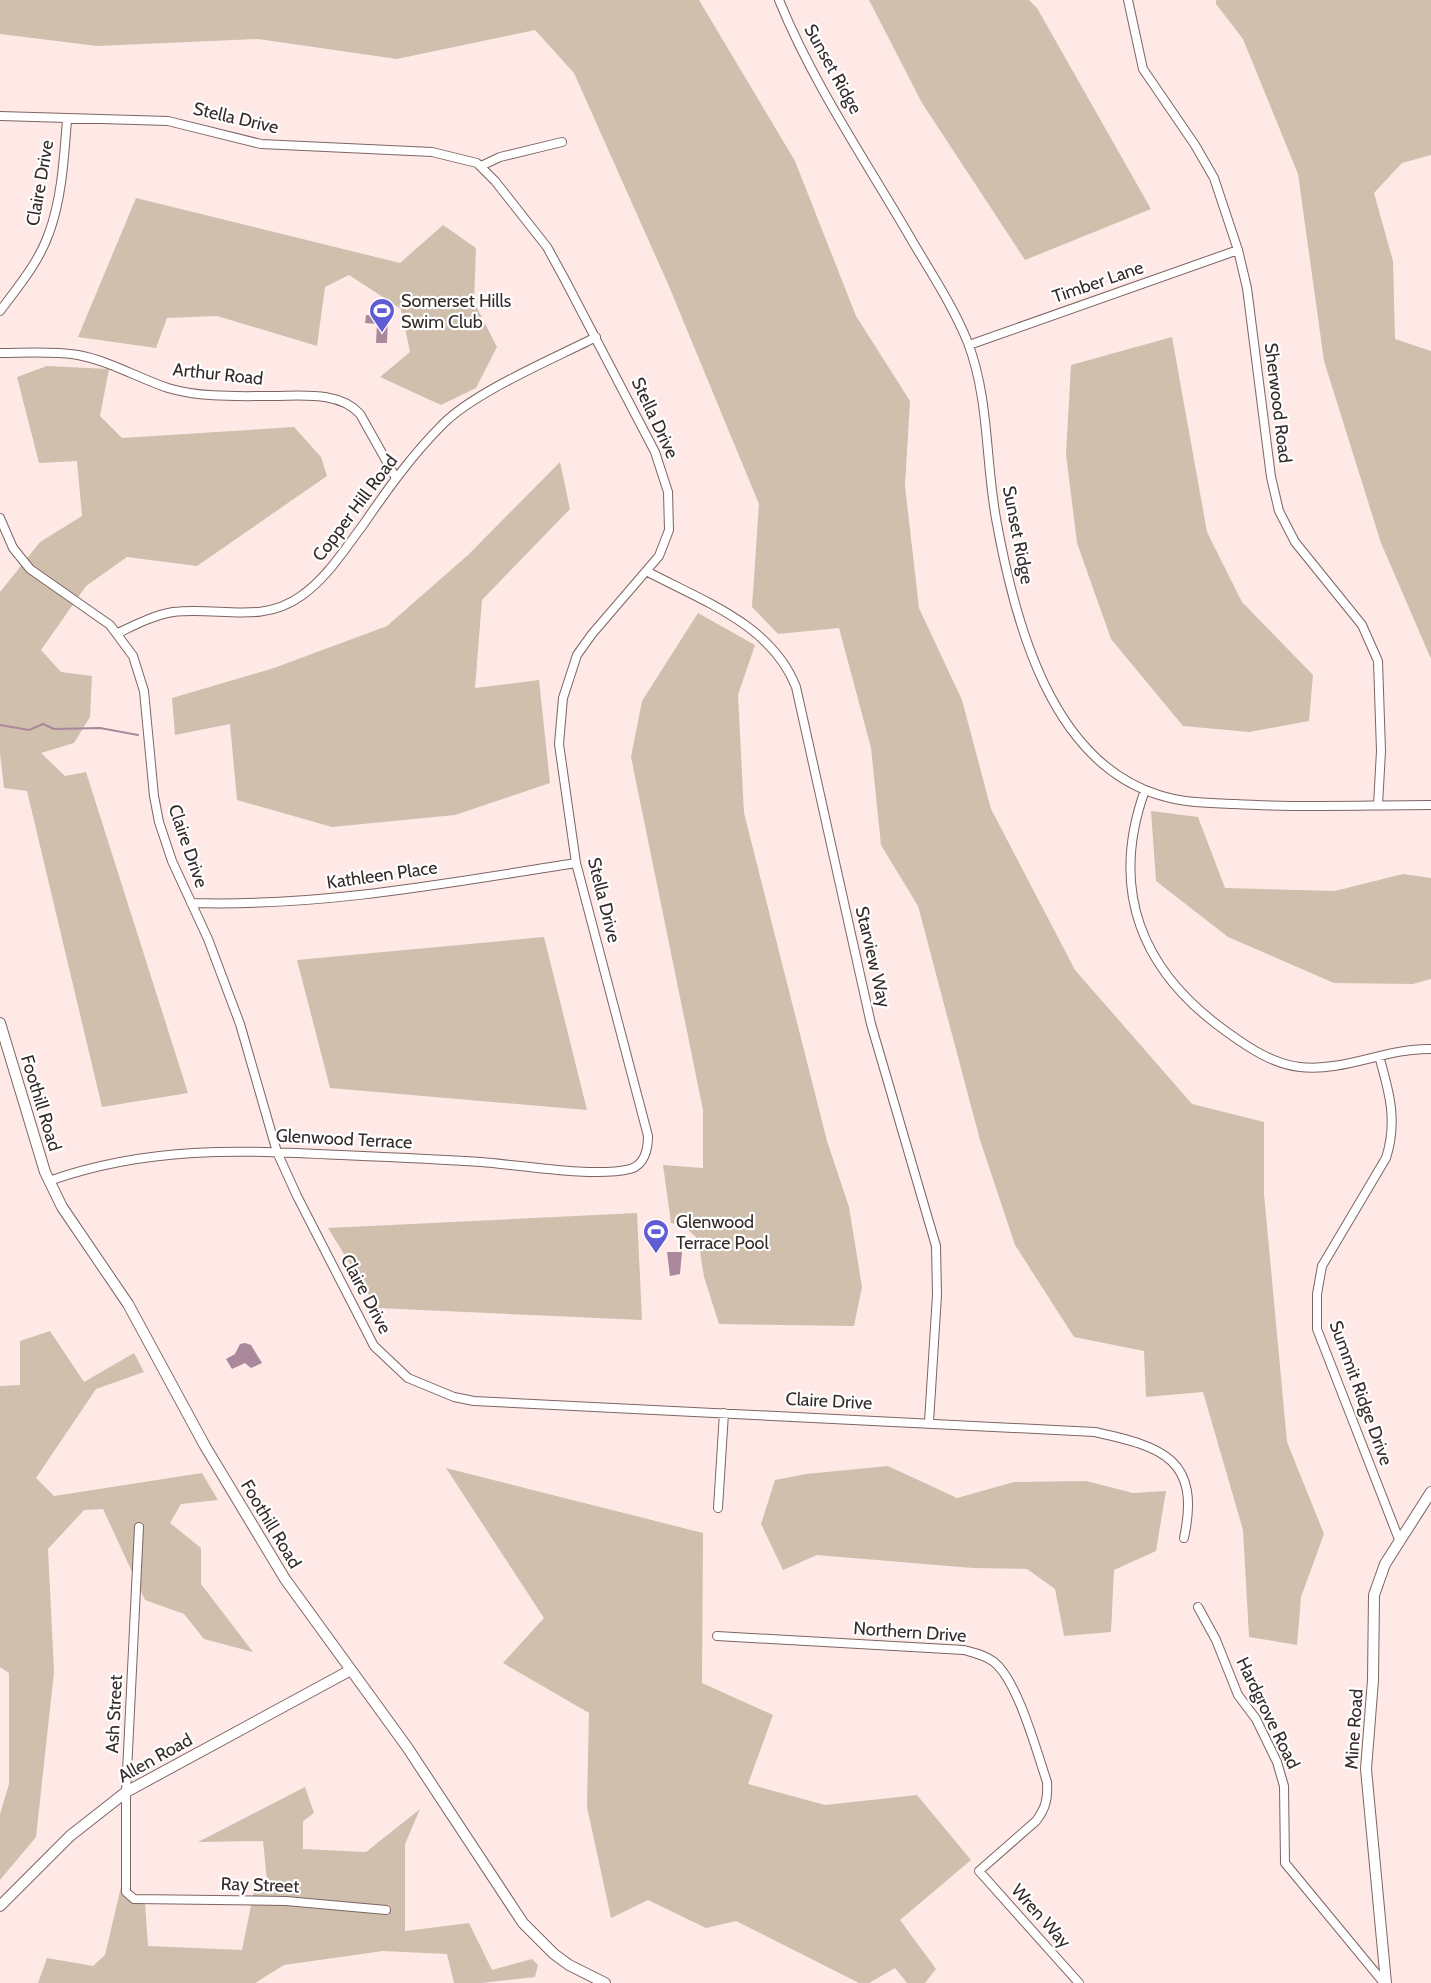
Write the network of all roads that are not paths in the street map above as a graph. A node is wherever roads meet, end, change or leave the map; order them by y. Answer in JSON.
{"nodes":[{"id":1,"x":779,"y":0,"type":"edge"},
{"id":2,"x":1128,"y":0,"type":"edge"},
{"id":3,"x":0,"y":116,"type":"edge"},
{"id":4,"x":67,"y":120,"type":"junction"},
{"id":5,"x":562,"y":142,"type":"dead end"},
{"id":6,"x":481,"y":166,"type":"junction"},
{"id":7,"x":1238,"y":250,"type":"junction"},
{"id":8,"x":0,"y":311,"type":"edge"},
{"id":9,"x":596,"y":338,"type":"junction"},
{"id":10,"x":969,"y":345,"type":"junction"},
{"id":11,"x":0,"y":353,"type":"edge"},
{"id":12,"x":396,"y":478,"type":"junction"},
{"id":13,"x":0,"y":518,"type":"edge"},
{"id":14,"x":648,"y":572,"type":"junction"},
{"id":15,"x":118,"y":633,"type":"junction"},
{"id":16,"x":1145,"y":789,"type":"junction"},
{"id":17,"x":1378,"y":805,"type":"junction"},
{"id":18,"x":1431,"y":805,"type":"edge"},
{"id":19,"x":576,"y":863,"type":"junction"},
{"id":20,"x":191,"y":903,"type":"junction"},
{"id":21,"x":0,"y":1023,"type":"edge"},
{"id":22,"x":1431,"y":1049,"type":"edge"},
{"id":23,"x":1379,"y":1056,"type":"junction"},
{"id":24,"x":277,"y":1152,"type":"junction"},
{"id":25,"x":639,"y":1164,"type":"joint"},
{"id":26,"x":49,"y":1181,"type":"junction"},
{"id":27,"x":724,"y":1413,"type":"junction"},
{"id":28,"x":929,"y":1422,"type":"junction"},
{"id":29,"x":1431,"y":1492,"type":"edge"},
{"id":30,"x":718,"y":1508,"type":"dead end"},
{"id":31,"x":139,"y":1527,"type":"dead end"},
{"id":32,"x":1184,"y":1538,"type":"dead end"},
{"id":33,"x":1400,"y":1542,"type":"junction"},
{"id":34,"x":1197,"y":1607,"type":"dead end"},
{"id":35,"x":717,"y":1636,"type":"dead end"},
{"id":36,"x":349,"y":1671,"type":"junction"},
{"id":37,"x":126,"y":1792,"type":"junction"},
{"id":38,"x":979,"y":1871,"type":"joint"},
{"id":39,"x":134,"y":1899,"type":"joint"},
{"id":40,"x":0,"y":1906,"type":"edge"},
{"id":41,"x":386,"y":1910,"type":"dead end"},
{"id":42,"x":605,"y":1983,"type":"edge"},
{"id":43,"x":1079,"y":1983,"type":"edge"},
{"id":44,"x":1385,"y":1983,"type":"edge"}],
"edges":[{"from":1,"to":10,"type":"street","name":"Sunset Ridge"},
{"from":2,"to":7,"type":"street","name":"Sherwood Road"},
{"from":3,"to":4,"type":"street","name":"Stella Drive"},
{"from":4,"to":6,"type":"street","name":"Stella Drive"},
{"from":4,"to":8,"type":"street","name":"Claire Drive"},
{"from":5,"to":6,"type":"street"},
{"from":6,"to":9,"type":"street","name":"Stella Drive"},
{"from":7,"to":10,"type":"street","name":"Timber Lane"},
{"from":7,"to":17,"type":"street","name":"Sherwood Road"},
{"from":9,"to":12,"type":"street","name":"Copper Hill Road"},
{"from":9,"to":14,"type":"street","name":"Stella Drive"},
{"from":10,"to":16,"type":"street","name":"Sunset Ridge"},
{"from":11,"to":12,"type":"street","name":"Arthur Road"},
{"from":12,"to":15,"type":"street","name":"Copper Hill Road"},
{"from":13,"to":15,"type":"street","name":"Claire Drive"},
{"from":14,"to":19,"type":"street","name":"Stella Drive"},
{"from":14,"to":28,"type":"street","name":"Starview Way"},
{"from":15,"to":20,"type":"street","name":"Claire Drive"},
{"from":16,"to":17,"type":"street","name":"Sunset Ridge"},
{"from":16,"to":23,"type":"street"},
{"from":17,"to":18,"type":"street","name":"Sunset Ridge"},
{"from":19,"to":20,"type":"street","name":"Kathleen Place"},
{"from":19,"to":25,"type":"street","name":"Stella Drive"},
{"from":20,"to":24,"type":"street","name":"Claire Drive"},
{"from":21,"to":26,"type":"street","name":"Foothill Road"},
{"from":22,"to":23,"type":"street"},
{"from":23,"to":33,"type":"street","name":"Summit Ridge Drive"},
{"from":24,"to":25,"type":"street","name":"Glenwood Terrace"},
{"from":24,"to":26,"type":"street","name":"Glenwood Terrace"},
{"from":24,"to":27,"type":"street","name":"Claire Drive"},
{"from":26,"to":36,"type":"street","name":"Foothill Road"},
{"from":27,"to":28,"type":"street","name":"Claire Drive"},
{"from":27,"to":30,"type":"street"},
{"from":28,"to":32,"type":"street","name":"Claire Drive"},
{"from":29,"to":33,"type":"street","name":"Mine Road"},
{"from":31,"to":37,"type":"street","name":"Ash Street"},
{"from":33,"to":44,"type":"street","name":"Mine Road"},
{"from":34,"to":44,"type":"street","name":"Hardgrove Road"},
{"from":35,"to":38,"type":"street","name":"Northern Drive"},
{"from":36,"to":37,"type":"street","name":"Allen Road"},
{"from":36,"to":42,"type":"street","name":"Foothill Road"},
{"from":37,"to":39,"type":"street","name":"Ash Street"},
{"from":37,"to":40,"type":"street","name":"Allen Road"},
{"from":38,"to":43,"type":"street","name":"Wren Way"},
{"from":39,"to":41,"type":"street","name":"Ray Street"}]}
